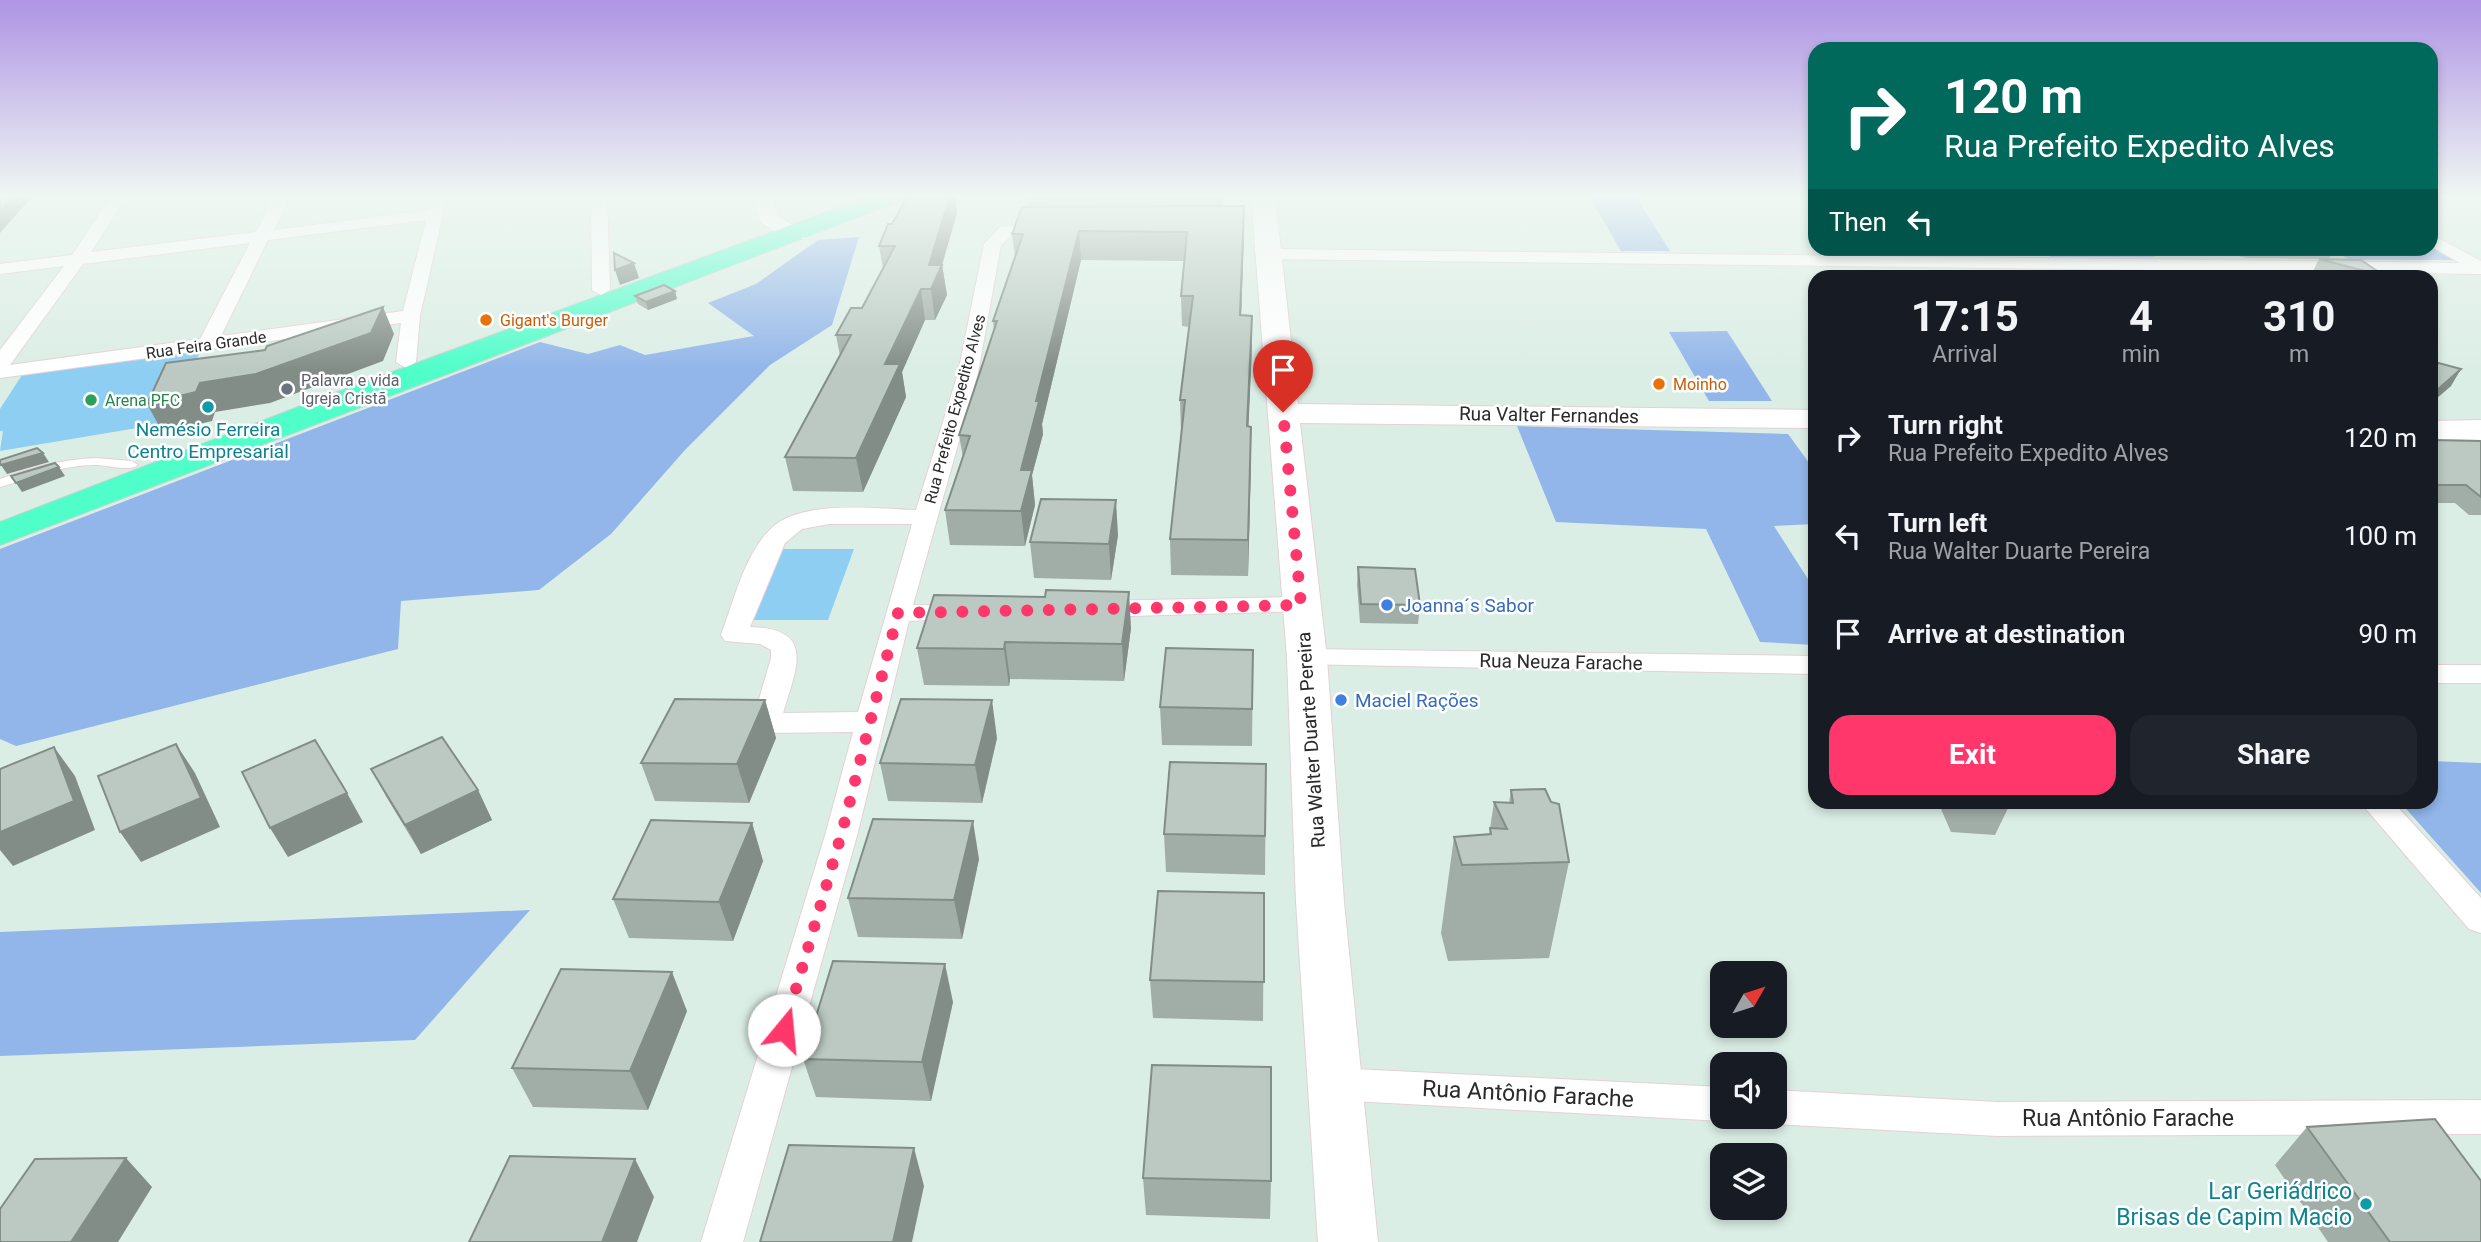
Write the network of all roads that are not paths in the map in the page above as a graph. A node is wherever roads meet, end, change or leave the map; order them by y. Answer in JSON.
{"nodes":[{"id":1,"x":81,"y":254,"type":"edge"},
{"id":2,"x":119,"y":254,"type":"edge"},
{"id":3,"x":254,"y":254,"type":"edge"},
{"id":4,"x":426,"y":254,"type":"edge"},
{"id":5,"x":600,"y":254,"type":"edge"},
{"id":6,"x":677,"y":254,"type":"edge"},
{"id":7,"x":680,"y":254,"type":"edge"},
{"id":8,"x":991,"y":254,"type":"edge"},
{"id":9,"x":1265,"y":254,"type":"edge"},
{"id":10,"x":2457,"y":254,"type":"edge"},
{"id":11,"x":1870,"y":256,"type":"edge"},
{"id":12,"x":1900,"y":256,"type":"edge"},
{"id":13,"x":78,"y":259,"type":"junction"},
{"id":14,"x":2175,"y":265,"type":"junction"},
{"id":15,"x":2481,"y":268,"type":"edge"},
{"id":16,"x":0,"y":269,"type":"edge"},
{"id":17,"x":1884,"y":270,"type":"edge"},
{"id":18,"x":2182,"y":270,"type":"edge"},
{"id":19,"x":601,"y":290,"type":"junction"},
{"id":20,"x":411,"y":316,"type":"junction"},
{"id":21,"x":27,"y":326,"type":"junction"},
{"id":22,"x":0,"y":330,"type":"edge"},
{"id":23,"x":207,"y":345,"type":"junction"},
{"id":24,"x":406,"y":362,"type":"junction"},
{"id":25,"x":0,"y":364,"type":"edge"},
{"id":26,"x":0,"y":372,"type":"edge"},
{"id":27,"x":369,"y":377,"type":"junction"},
{"id":28,"x":330,"y":406,"type":"junction"},
{"id":29,"x":1283,"y":412,"type":"junction"},
{"id":30,"x":1808,"y":419,"type":"edge"},
{"id":31,"x":2438,"y":430,"type":"edge"},
{"id":32,"x":2481,"y":430,"type":"edge"},
{"id":33,"x":132,"y":465,"type":"junction"},
{"id":34,"x":0,"y":483,"type":"edge"},
{"id":35,"x":0,"y":516,"type":"edge"},
{"id":36,"x":926,"y":517,"type":"junction"},
{"id":37,"x":0,"y":534,"type":"edge"},
{"id":38,"x":1301,"y":605,"type":"junction"},
{"id":39,"x":1065,"y":610,"type":"edge"},
{"id":40,"x":981,"y":612,"type":"edge"},
{"id":41,"x":898,"y":613,"type":"junction"},
{"id":42,"x":1307,"y":658,"type":"junction"},
{"id":43,"x":1808,"y":665,"type":"edge"},
{"id":44,"x":2438,"y":674,"type":"edge"},
{"id":45,"x":2481,"y":674,"type":"edge"},
{"id":46,"x":870,"y":722,"type":"junction"},
{"id":47,"x":728,"y":723,"type":"edge"},
{"id":48,"x":766,"y":723,"type":"junction"},
{"id":49,"x":2381,"y":809,"type":"edge"},
{"id":50,"x":2481,"y":920,"type":"edge"},
{"id":51,"x":1334,"y":1084,"type":"junction"},
{"id":52,"x":1710,"y":1103,"type":"edge"},
{"id":53,"x":1787,"y":1108,"type":"edge"},
{"id":54,"x":2481,"y":1117,"type":"edge"},
{"id":55,"x":722,"y":1242,"type":"edge"},
{"id":56,"x":1348,"y":1242,"type":"edge"}],
"edges":[{"from":1,"to":13,"type":"street"},
{"from":2,"to":13,"type":"street"},
{"from":3,"to":23,"type":"street"},
{"from":4,"to":20,"type":"street"},
{"from":5,"to":19,"type":"street"},
{"from":6,"to":28,"type":"main road"},
{"from":7,"to":19,"type":"main road"},
{"from":8,"to":36,"type":"street","name":"Rua Prefeito Expedito Alves"},
{"from":9,"to":29,"type":"main road","name":"Rua Walter Duarte Pereira"},
{"from":10,"to":15,"type":"street"},
{"from":11,"to":17,"type":"street"},
{"from":12,"to":14,"type":"street"},
{"from":13,"to":16,"type":"street"},
{"from":13,"to":21,"type":"street"},
{"from":14,"to":15,"type":"street"},
{"from":14,"to":18,"type":"street"},
{"from":19,"to":24,"type":"main road"},
{"from":20,"to":23,"type":"street","name":"Rua Feira Grande"},
{"from":20,"to":24,"type":"street"},
{"from":21,"to":22,"type":"street"},
{"from":21,"to":25,"type":"street"},
{"from":23,"to":26,"type":"street","name":"Rua Feira Grande"},
{"from":24,"to":27,"type":"main road"},
{"from":27,"to":28,"type":"main road"},
{"from":27,"to":33,"type":"main road"},
{"from":28,"to":37,"type":"main road"},
{"from":29,"to":30,"type":"main road","name":"Rua Valter Fernandes"},
{"from":29,"to":38,"type":"main road","name":"Rua Walter Duarte Pereira"},
{"from":31,"to":32,"type":"main road"},
{"from":33,"to":34,"type":"lane"},
{"from":33,"to":35,"type":"main road"},
{"from":36,"to":41,"type":"street","name":"Rua Prefeito Expedito Alves"},
{"from":36,"to":48,"type":"street","name":"Rua Prefeito Expedito Alves"},
{"from":38,"to":39,"type":"street"},
{"from":38,"to":42,"type":"main road","name":"Rua Walter Duarte Pereira"},
{"from":40,"to":41,"type":"street"},
{"from":41,"to":46,"type":"street","name":"Rua Prefeito Expedito Alves"},
{"from":42,"to":43,"type":"street","name":"Rua Neuza Farache"},
{"from":42,"to":51,"type":"main road","name":"Rua Walter Duarte Pereira"},
{"from":44,"to":45,"type":"street"},
{"from":46,"to":48,"type":"street"},
{"from":46,"to":55,"type":"street","name":"Rua Prefeito Expedito Alves"},
{"from":47,"to":48,"type":"street"},
{"from":49,"to":50,"type":"street"},
{"from":51,"to":52,"type":"street","name":"Rua Antônio Farache"},
{"from":51,"to":56,"type":"main road","name":"Rua Walter Duarte Pereira"},
{"from":53,"to":54,"type":"street","name":"Rua Antônio Farache"}]}
